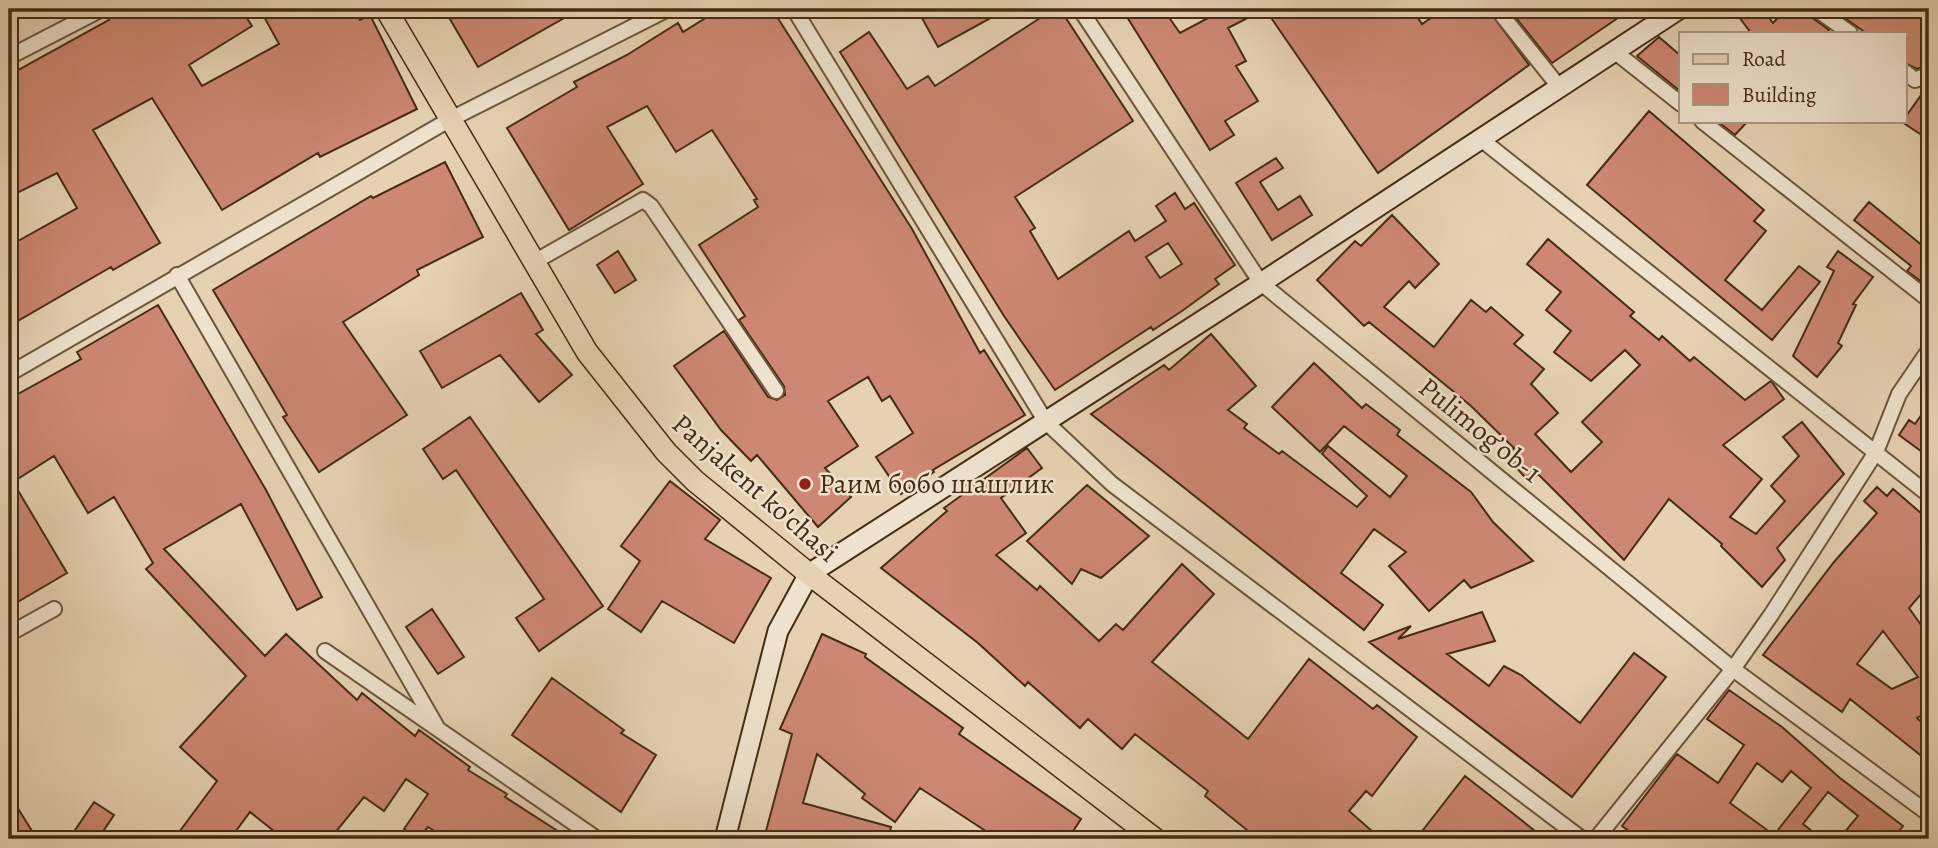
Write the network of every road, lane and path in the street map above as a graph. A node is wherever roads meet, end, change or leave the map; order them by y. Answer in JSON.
{"nodes":[{"id":1,"x":102,"y":9,"type":"edge"},
{"id":2,"x":386,"y":9,"type":"edge"},
{"id":3,"x":668,"y":9,"type":"edge"},
{"id":4,"x":794,"y":9,"type":"edge"},
{"id":5,"x":1080,"y":9,"type":"edge"},
{"id":6,"x":1497,"y":9,"type":"edge"},
{"id":7,"x":1679,"y":9,"type":"edge"},
{"id":8,"x":1816,"y":9,"type":"edge"},
{"id":9,"x":1849,"y":32,"type":"edge"},
{"id":10,"x":1614,"y":51,"type":"junction"},
{"id":11,"x":9,"y":57,"type":"edge"},
{"id":12,"x":1906,"y":73,"type":"edge"},
{"id":13,"x":1929,"y":74,"type":"edge"},
{"id":14,"x":1560,"y":88,"type":"junction"},
{"id":15,"x":1679,"y":102,"type":"edge"},
{"id":16,"x":449,"y":120,"type":"junction"},
{"id":17,"x":1703,"y":122,"type":"edge"},
{"id":18,"x":1482,"y":140,"type":"junction"},
{"id":19,"x":534,"y":262,"type":"junction"},
{"id":20,"x":177,"y":275,"type":"junction"},
{"id":21,"x":1261,"y":283,"type":"junction"},
{"id":22,"x":1929,"y":300,"type":"edge"},
{"id":23,"x":1929,"y":350,"type":"edge"},
{"id":24,"x":9,"y":374,"type":"edge"},
{"id":25,"x":776,"y":391,"type":"dead end"},
{"id":26,"x":1046,"y":422,"type":"junction"},
{"id":27,"x":1876,"y":452,"type":"junction"},
{"id":28,"x":1929,"y":495,"type":"edge"},
{"id":29,"x":810,"y":574,"type":"junction"},
{"id":30,"x":54,"y":609,"type":"dead end"},
{"id":31,"x":9,"y":634,"type":"edge"},
{"id":32,"x":325,"y":651,"type":"dead end"},
{"id":33,"x":1733,"y":669,"type":"junction"},
{"id":34,"x":438,"y":729,"type":"junction"},
{"id":35,"x":1929,"y":814,"type":"edge"},
{"id":36,"x":597,"y":839,"type":"edge"},
{"id":37,"x":724,"y":839,"type":"edge"},
{"id":38,"x":1155,"y":839,"type":"edge"},
{"id":39,"x":1582,"y":839,"type":"edge"},
{"id":40,"x":1596,"y":839,"type":"edge"}],
"edges":[{"from":1,"to":11,"type":"street"},
{"from":2,"to":16,"type":"main road","name":"Panjakent ko'chasi"},
{"from":3,"to":16,"type":"street"},
{"from":4,"to":26,"type":"street"},
{"from":5,"to":21,"type":"street","name":"Pulimog’ob-1"},
{"from":6,"to":14,"type":"street"},
{"from":7,"to":10,"type":"street"},
{"from":8,"to":9,"type":"street"},
{"from":10,"to":14,"type":"street"},
{"from":10,"to":15,"type":"street"},
{"from":12,"to":13,"type":"street"},
{"from":14,"to":18,"type":"street"},
{"from":16,"to":19,"type":"main road","name":"Panjakent ko'chasi"},
{"from":16,"to":20,"type":"street"},
{"from":17,"to":22,"type":"street"},
{"from":18,"to":21,"type":"street"},
{"from":18,"to":27,"type":"street"},
{"from":19,"to":25,"type":"street"},
{"from":19,"to":29,"type":"main road","name":"Panjakent ko'chasi"},
{"from":20,"to":24,"type":"street"},
{"from":20,"to":34,"type":"street"},
{"from":21,"to":26,"type":"street"},
{"from":21,"to":33,"type":"street","name":"Pulimog’ob-1"},
{"from":23,"to":27,"type":"street"},
{"from":26,"to":29,"type":"street"},
{"from":26,"to":39,"type":"street"},
{"from":27,"to":28,"type":"street"},
{"from":27,"to":33,"type":"street"},
{"from":29,"to":37,"type":"street"},
{"from":29,"to":38,"type":"main road","name":"Panjakent ko'chasi"},
{"from":30,"to":31,"type":"street"},
{"from":32,"to":34,"type":"street"},
{"from":33,"to":35,"type":"street","name":"Pulimog’ob-1"},
{"from":33,"to":40,"type":"street"},
{"from":34,"to":36,"type":"street"}]}
